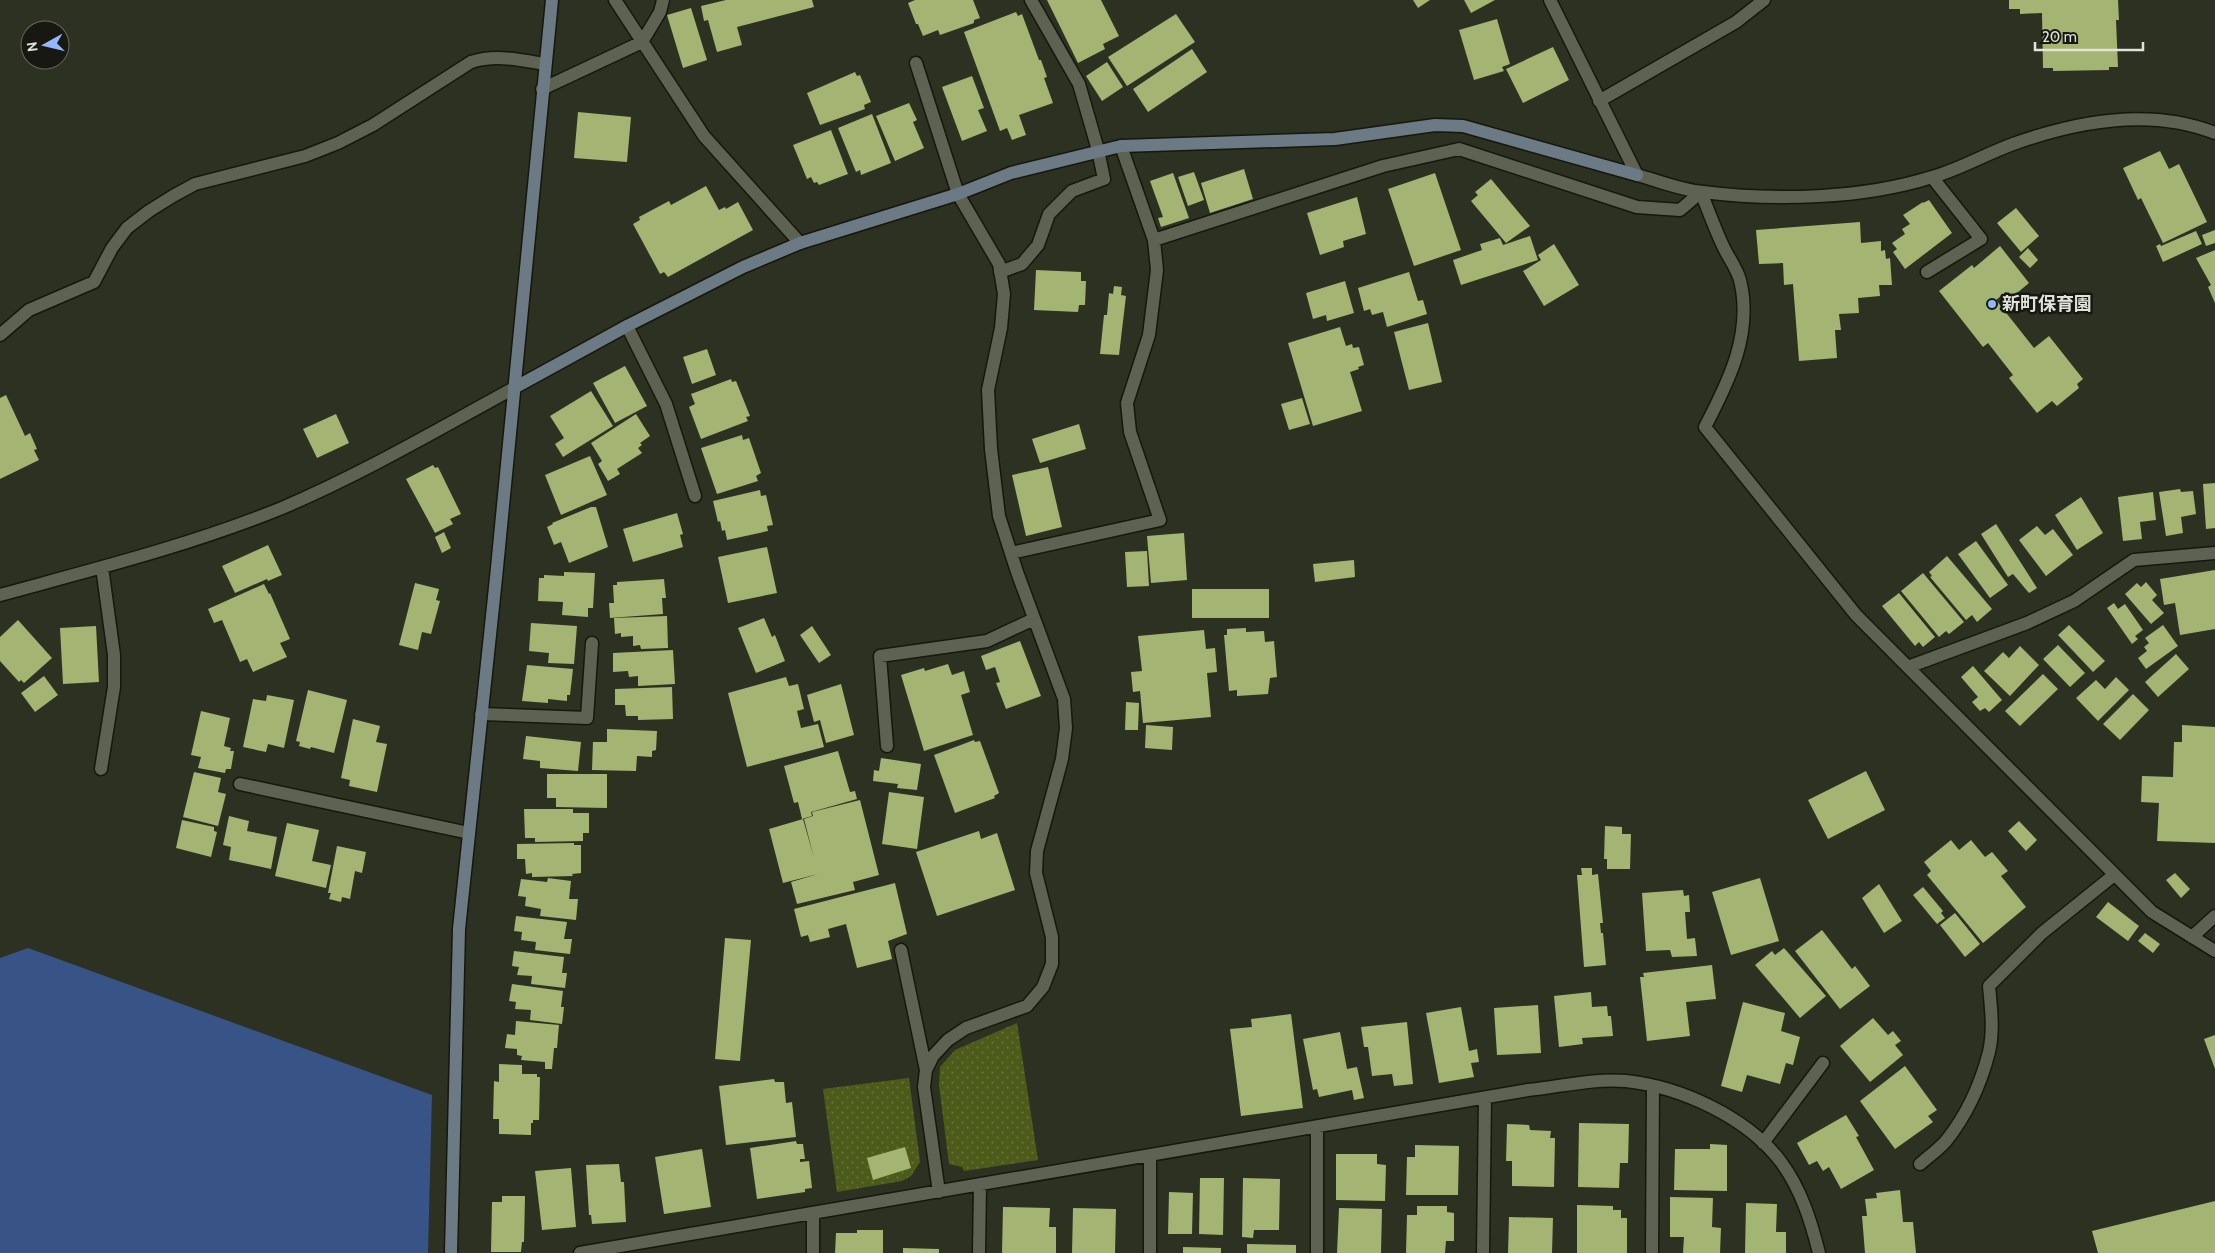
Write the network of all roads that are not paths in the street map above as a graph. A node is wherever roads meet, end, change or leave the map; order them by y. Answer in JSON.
{"nodes":[{"id":1,"x":552,"y":0,"type":"edge"},
{"id":2,"x":615,"y":0,"type":"edge"},
{"id":3,"x":663,"y":0,"type":"edge"},
{"id":4,"x":1031,"y":0,"type":"edge"},
{"id":5,"x":1550,"y":0,"type":"edge"},
{"id":6,"x":1764,"y":0,"type":"edge"},
{"id":7,"x":642,"y":42,"type":"junction"},
{"id":8,"x":916,"y":63,"type":"dead end"},
{"id":9,"x":546,"y":64,"type":"junction"},
{"id":10,"x":542,"y":89,"type":"junction"},
{"id":11,"x":1599,"y":101,"type":"junction"},
{"id":12,"x":2215,"y":133,"type":"edge"},
{"id":13,"x":1121,"y":146,"type":"junction"},
{"id":14,"x":1098,"y":150,"type":"junction"},
{"id":15,"x":1638,"y":175,"type":"junction"},
{"id":16,"x":1932,"y":177,"type":"junction"},
{"id":17,"x":1701,"y":192,"type":"junction"},
{"id":18,"x":958,"y":194,"type":"junction"},
{"id":19,"x":1154,"y":240,"type":"junction"},
{"id":20,"x":800,"y":243,"type":"junction"},
{"id":21,"x":1000,"y":272,"type":"junction"},
{"id":22,"x":1927,"y":272,"type":"dead end"},
{"id":23,"x":627,"y":326,"type":"junction"},
{"id":24,"x":0,"y":336,"type":"edge"},
{"id":25,"x":514,"y":388,"type":"junction"},
{"id":26,"x":695,"y":496,"type":"dead end"},
{"id":27,"x":1010,"y":553,"type":"junction"},
{"id":28,"x":2215,"y":553,"type":"edge"},
{"id":29,"x":102,"y":568,"type":"junction"},
{"id":30,"x":0,"y":596,"type":"edge"},
{"id":31,"x":1034,"y":619,"type":"junction"},
{"id":32,"x":592,"y":643,"type":"dead end"},
{"id":33,"x":1908,"y":667,"type":"junction"},
{"id":34,"x":481,"y":714,"type":"junction"},
{"id":35,"x":887,"y":746,"type":"dead end"},
{"id":36,"x":100,"y":769,"type":"dead end"},
{"id":37,"x":240,"y":784,"type":"dead end"},
{"id":38,"x":468,"y":833,"type":"junction"},
{"id":39,"x":2114,"y":875,"type":"junction"},
{"id":40,"x":2215,"y":916,"type":"edge"},
{"id":41,"x":2192,"y":937,"type":"junction"},
{"id":42,"x":901,"y":950,"type":"dead end"},
{"id":43,"x":2215,"y":951,"type":"edge"},
{"id":44,"x":1823,"y":1063,"type":"dead end"},
{"id":45,"x":926,"y":1070,"type":"junction"},
{"id":46,"x":1653,"y":1086,"type":"junction"},
{"id":47,"x":1485,"y":1098,"type":"junction"},
{"id":48,"x":1317,"y":1127,"type":"junction"},
{"id":49,"x":1763,"y":1143,"type":"junction"},
{"id":50,"x":1150,"y":1156,"type":"junction"},
{"id":51,"x":1920,"y":1164,"type":"dead end"},
{"id":52,"x":980,"y":1185,"type":"junction"},
{"id":53,"x":940,"y":1192,"type":"junction"},
{"id":54,"x":813,"y":1213,"type":"junction"},
{"id":55,"x":641,"y":1248,"type":"edge"},
{"id":56,"x":451,"y":1253,"type":"edge"},
{"id":57,"x":580,"y":1253,"type":"edge"},
{"id":58,"x":813,"y":1253,"type":"edge"},
{"id":59,"x":979,"y":1253,"type":"edge"},
{"id":60,"x":1150,"y":1253,"type":"edge"},
{"id":61,"x":1317,"y":1253,"type":"edge"},
{"id":62,"x":1483,"y":1253,"type":"edge"},
{"id":63,"x":1652,"y":1253,"type":"edge"},
{"id":64,"x":1819,"y":1253,"type":"edge"}],
"edges":[{"from":1,"to":9,"type":"street"},
{"from":2,"to":7,"type":"street"},
{"from":3,"to":7,"type":"street"},
{"from":4,"to":14,"type":"street"},
{"from":5,"to":11,"type":"street"},
{"from":6,"to":11,"type":"street"},
{"from":7,"to":10,"type":"street"},
{"from":7,"to":20,"type":"street"},
{"from":8,"to":18,"type":"street"},
{"from":9,"to":10,"type":"street"},
{"from":9,"to":24,"type":"street"},
{"from":10,"to":25,"type":"street"},
{"from":11,"to":15,"type":"street"},
{"from":12,"to":16,"type":"street"},
{"from":13,"to":14,"type":"street"},
{"from":13,"to":15,"type":"street"},
{"from":13,"to":19,"type":"street"},
{"from":14,"to":18,"type":"street"},
{"from":14,"to":21,"type":"street"},
{"from":15,"to":17,"type":"street"},
{"from":16,"to":17,"type":"street"},
{"from":16,"to":22,"type":"street"},
{"from":17,"to":19,"type":"street"},
{"from":17,"to":33,"type":"street"},
{"from":18,"to":20,"type":"street"},
{"from":18,"to":21,"type":"street"},
{"from":19,"to":27,"type":"street"},
{"from":20,"to":23,"type":"street"},
{"from":21,"to":27,"type":"street"},
{"from":23,"to":25,"type":"street"},
{"from":23,"to":26,"type":"street"},
{"from":25,"to":29,"type":"street"},
{"from":25,"to":34,"type":"street"},
{"from":27,"to":31,"type":"street"},
{"from":28,"to":33,"type":"street"},
{"from":29,"to":30,"type":"street"},
{"from":29,"to":36,"type":"street"},
{"from":31,"to":35,"type":"street"},
{"from":31,"to":45,"type":"street"},
{"from":32,"to":34,"type":"street"},
{"from":33,"to":39,"type":"street"},
{"from":34,"to":38,"type":"street"},
{"from":37,"to":38,"type":"street"},
{"from":38,"to":56,"type":"street"},
{"from":39,"to":41,"type":"street"},
{"from":39,"to":51,"type":"street"},
{"from":40,"to":41,"type":"street"},
{"from":41,"to":43,"type":"street"},
{"from":42,"to":45,"type":"street"},
{"from":44,"to":49,"type":"street"},
{"from":45,"to":53,"type":"street"},
{"from":46,"to":47,"type":"street"},
{"from":46,"to":49,"type":"street"},
{"from":46,"to":63,"type":"street"},
{"from":47,"to":48,"type":"street"},
{"from":47,"to":62,"type":"street"},
{"from":48,"to":50,"type":"street"},
{"from":48,"to":61,"type":"street"},
{"from":49,"to":64,"type":"street"},
{"from":50,"to":52,"type":"street"},
{"from":50,"to":60,"type":"street"},
{"from":52,"to":53,"type":"street"},
{"from":52,"to":59,"type":"street"},
{"from":53,"to":54,"type":"street"},
{"from":54,"to":55,"type":"street"},
{"from":54,"to":58,"type":"street"},
{"from":55,"to":57,"type":"street"}]}
